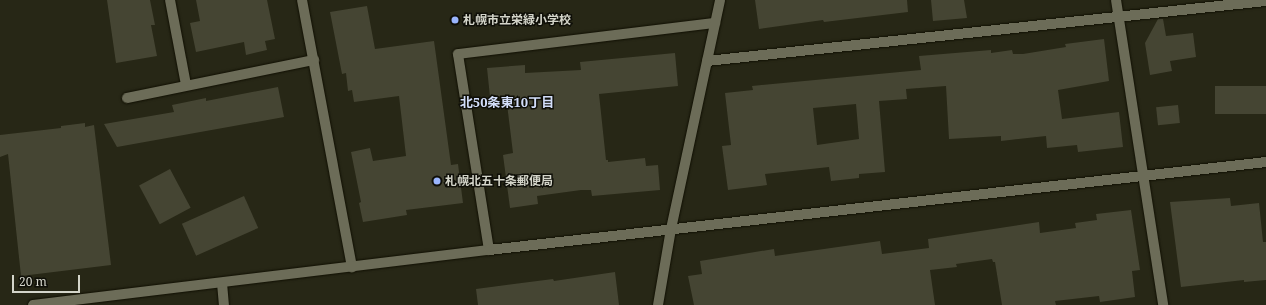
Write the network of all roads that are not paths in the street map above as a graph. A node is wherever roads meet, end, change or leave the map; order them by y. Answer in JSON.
{"nodes":[{"id":1,"x":170,"y":0,"type":"edge"},
{"id":2,"x":302,"y":0,"type":"edge"},
{"id":3,"x":720,"y":0,"type":"edge"},
{"id":4,"x":1116,"y":0,"type":"edge"},
{"id":5,"x":1266,"y":1,"type":"edge"},
{"id":6,"x":1119,"y":18,"type":"junction"},
{"id":7,"x":715,"y":23,"type":"junction"},
{"id":8,"x":314,"y":60,"type":"junction"},
{"id":9,"x":707,"y":61,"type":"junction"},
{"id":10,"x":186,"y":86,"type":"junction"},
{"id":11,"x":127,"y":98,"type":"dead end"},
{"id":12,"x":1266,"y":162,"type":"edge"},
{"id":13,"x":1145,"y":175,"type":"junction"},
{"id":14,"x":671,"y":229,"type":"junction"},
{"id":15,"x":489,"y":250,"type":"junction"},
{"id":16,"x":352,"y":267,"type":"junction"},
{"id":17,"x":222,"y":282,"type":"junction"},
{"id":18,"x":33,"y":305,"type":"edge"},
{"id":19,"x":224,"y":305,"type":"edge"},
{"id":20,"x":658,"y":305,"type":"edge"},
{"id":21,"x":1164,"y":305,"type":"edge"}],
"edges":[{"from":1,"to":10,"type":"street"},
{"from":2,"to":8,"type":"street"},
{"from":3,"to":7,"type":"street"},
{"from":4,"to":6,"type":"street"},
{"from":5,"to":6,"type":"street"},
{"from":6,"to":9,"type":"street"},
{"from":6,"to":13,"type":"street"},
{"from":7,"to":9,"type":"street"},
{"from":7,"to":15,"type":"street"},
{"from":8,"to":10,"type":"street"},
{"from":8,"to":16,"type":"street"},
{"from":9,"to":14,"type":"street"},
{"from":10,"to":11,"type":"street"},
{"from":12,"to":13,"type":"street"},
{"from":13,"to":14,"type":"street"},
{"from":13,"to":21,"type":"street"},
{"from":14,"to":15,"type":"street"},
{"from":14,"to":20,"type":"street"},
{"from":15,"to":16,"type":"street"},
{"from":16,"to":17,"type":"street"},
{"from":17,"to":18,"type":"street"},
{"from":17,"to":19,"type":"street"}]}
